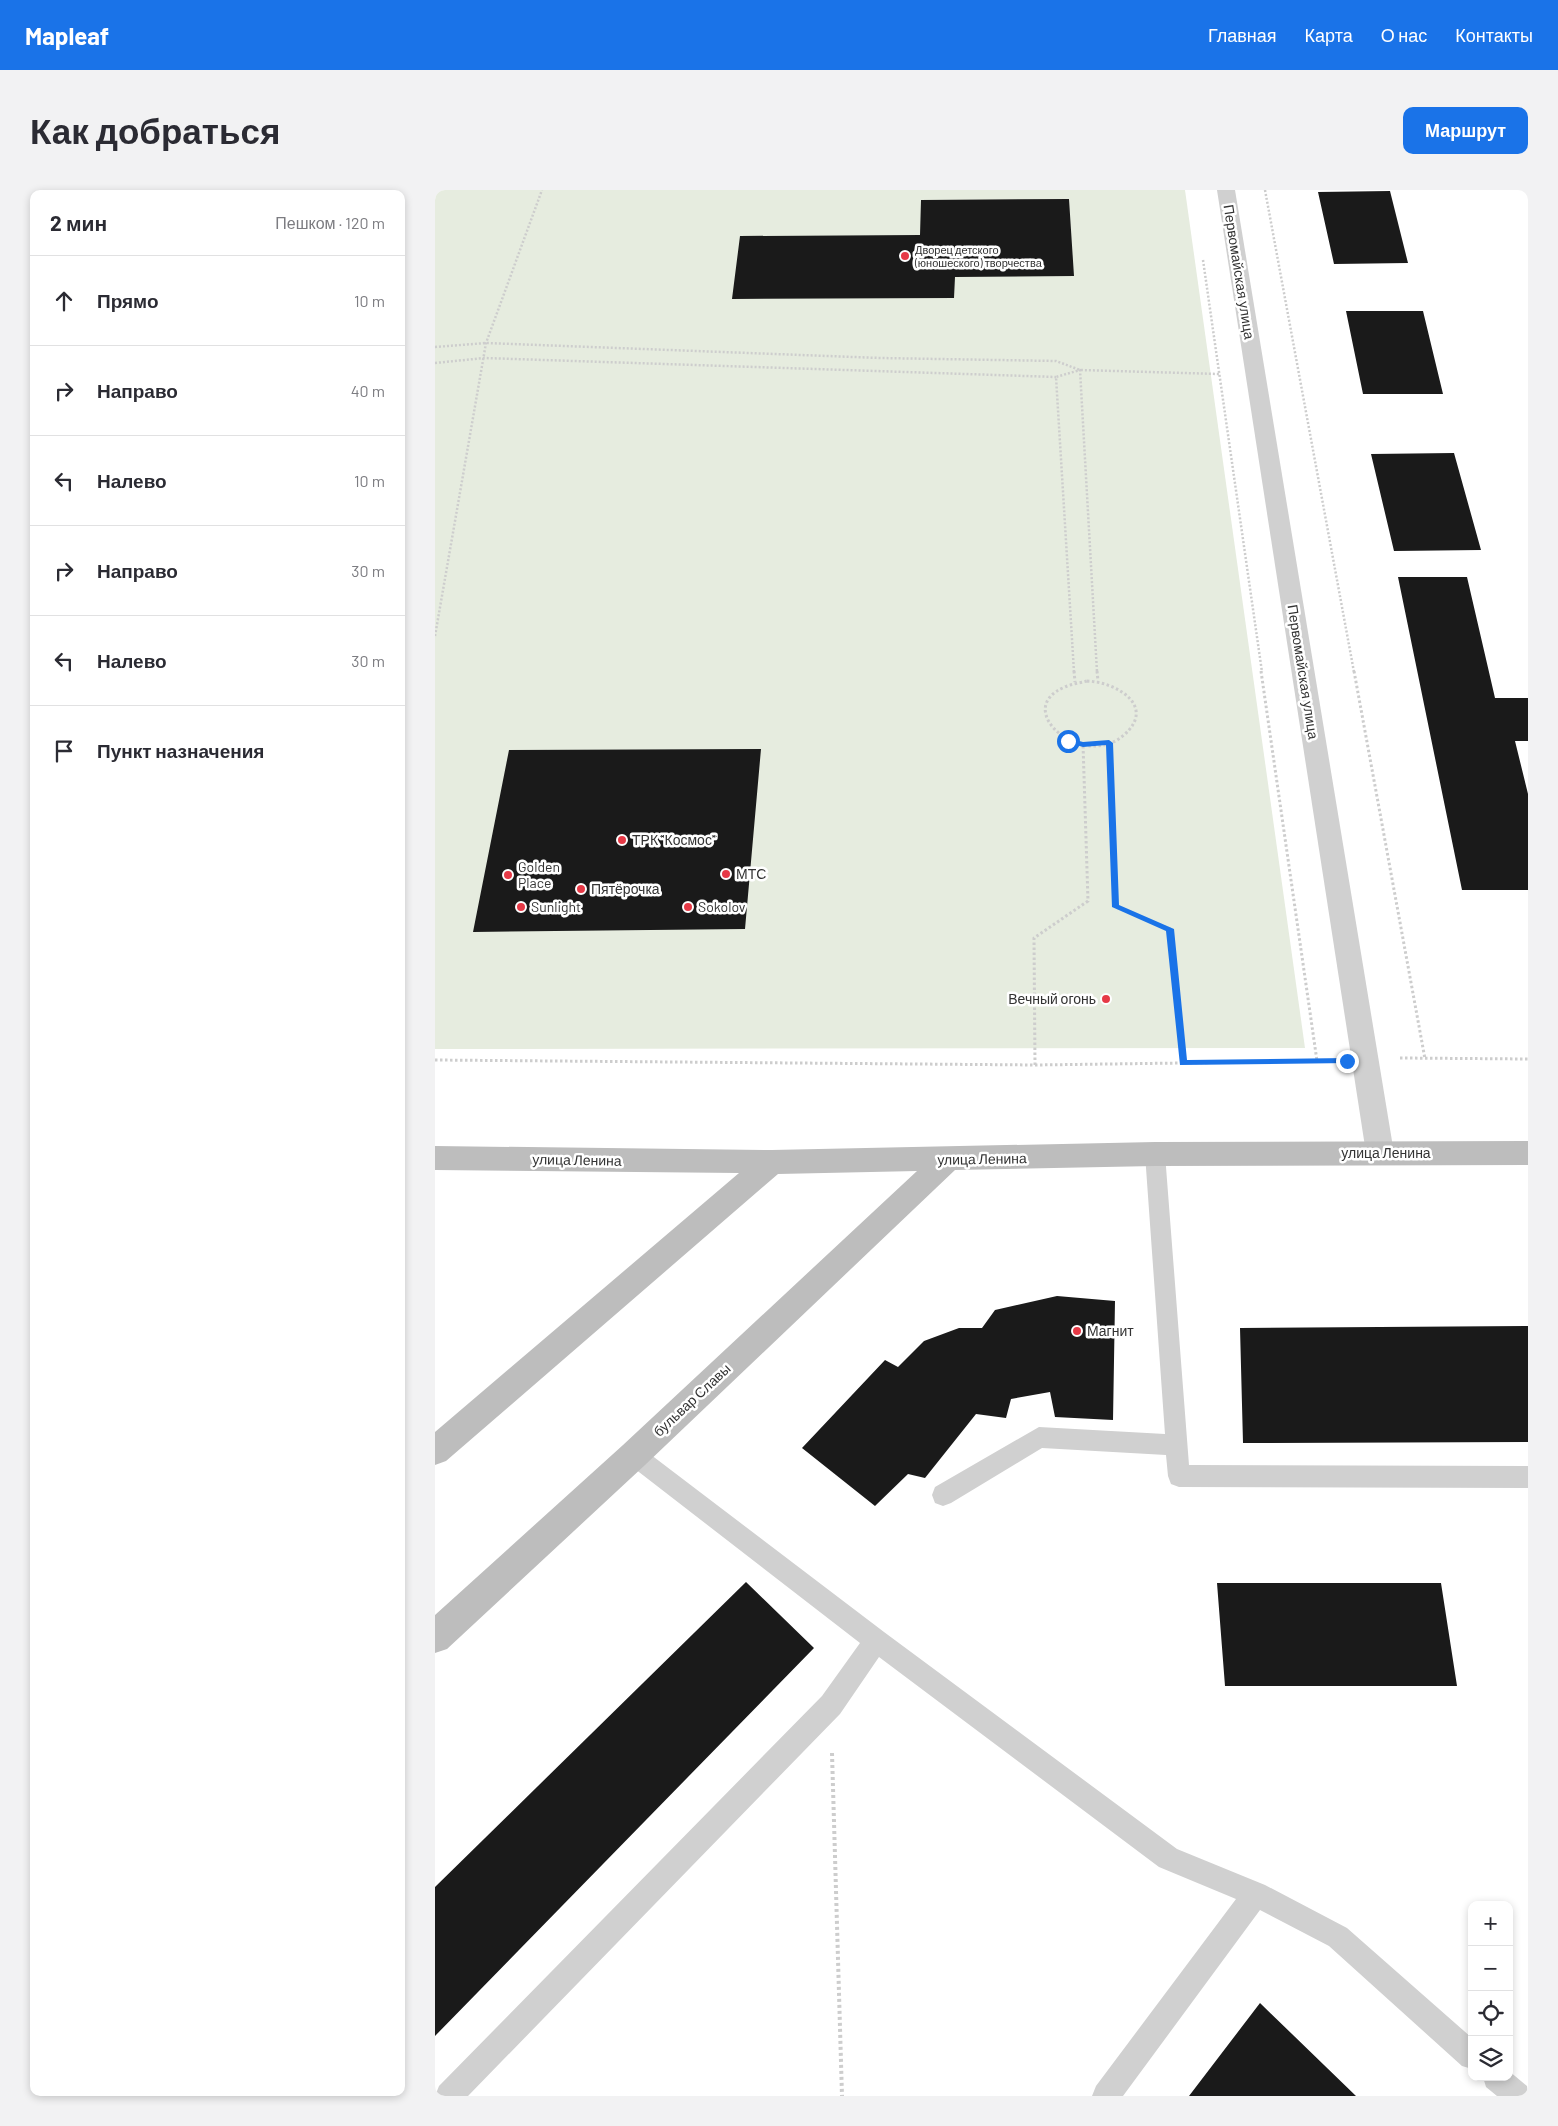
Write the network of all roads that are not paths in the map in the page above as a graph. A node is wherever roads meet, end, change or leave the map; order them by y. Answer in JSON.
{"nodes":[{"id":1,"x":1226,"y":190,"type":"edge"},
{"id":2,"x":1380,"y":1153,"type":"junction"},
{"id":3,"x":1528,"y":1153,"type":"edge"},
{"id":4,"x":1155,"y":1154,"type":"junction"},
{"id":5,"x":435,"y":1158,"type":"edge"},
{"id":6,"x":947,"y":1160,"type":"junction"},
{"id":7,"x":773,"y":1162,"type":"junction"},
{"id":8,"x":1177,"y":1445,"type":"junction"},
{"id":9,"x":435,"y":1451,"type":"edge"},
{"id":10,"x":634,"y":1455,"type":"junction"},
{"id":11,"x":1528,"y":1477,"type":"edge"},
{"id":12,"x":943,"y":1495,"type":"dead end"},
{"id":13,"x":435,"y":1637,"type":"edge"},
{"id":14,"x":876,"y":1640,"type":"junction"},
{"id":15,"x":1256,"y":1894,"type":"junction"},
{"id":16,"x":1468,"y":2052,"type":"edge"},
{"id":17,"x":1500,"y":2081,"type":"edge"},
{"id":18,"x":449,"y":2096,"type":"edge"},
{"id":19,"x":1106,"y":2096,"type":"edge"},
{"id":20,"x":1517,"y":2096,"type":"edge"}],
"edges":[{"from":1,"to":2,"type":"street","name":"Первомайская улица"},
{"from":2,"to":3,"type":"main road","name":"улица Ленина"},
{"from":2,"to":4,"type":"main road","name":"улица Ленина"},
{"from":4,"to":6,"type":"main road","name":"улица Ленина"},
{"from":4,"to":8,"type":"lane"},
{"from":5,"to":7,"type":"main road","name":"улица Ленина"},
{"from":6,"to":7,"type":"main road","name":"улица Ленина"},
{"from":6,"to":10,"type":"main road","name":"бульвар Славы"},
{"from":7,"to":9,"type":"main road"},
{"from":8,"to":11,"type":"lane"},
{"from":8,"to":12,"type":"lane"},
{"from":10,"to":13,"type":"main road","name":"бульвар Славы"},
{"from":10,"to":14,"type":"lane"},
{"from":14,"to":15,"type":"lane"},
{"from":14,"to":18,"type":"lane"},
{"from":15,"to":16,"type":"lane"},
{"from":15,"to":19,"type":"lane"},
{"from":17,"to":20,"type":"lane"}]}
